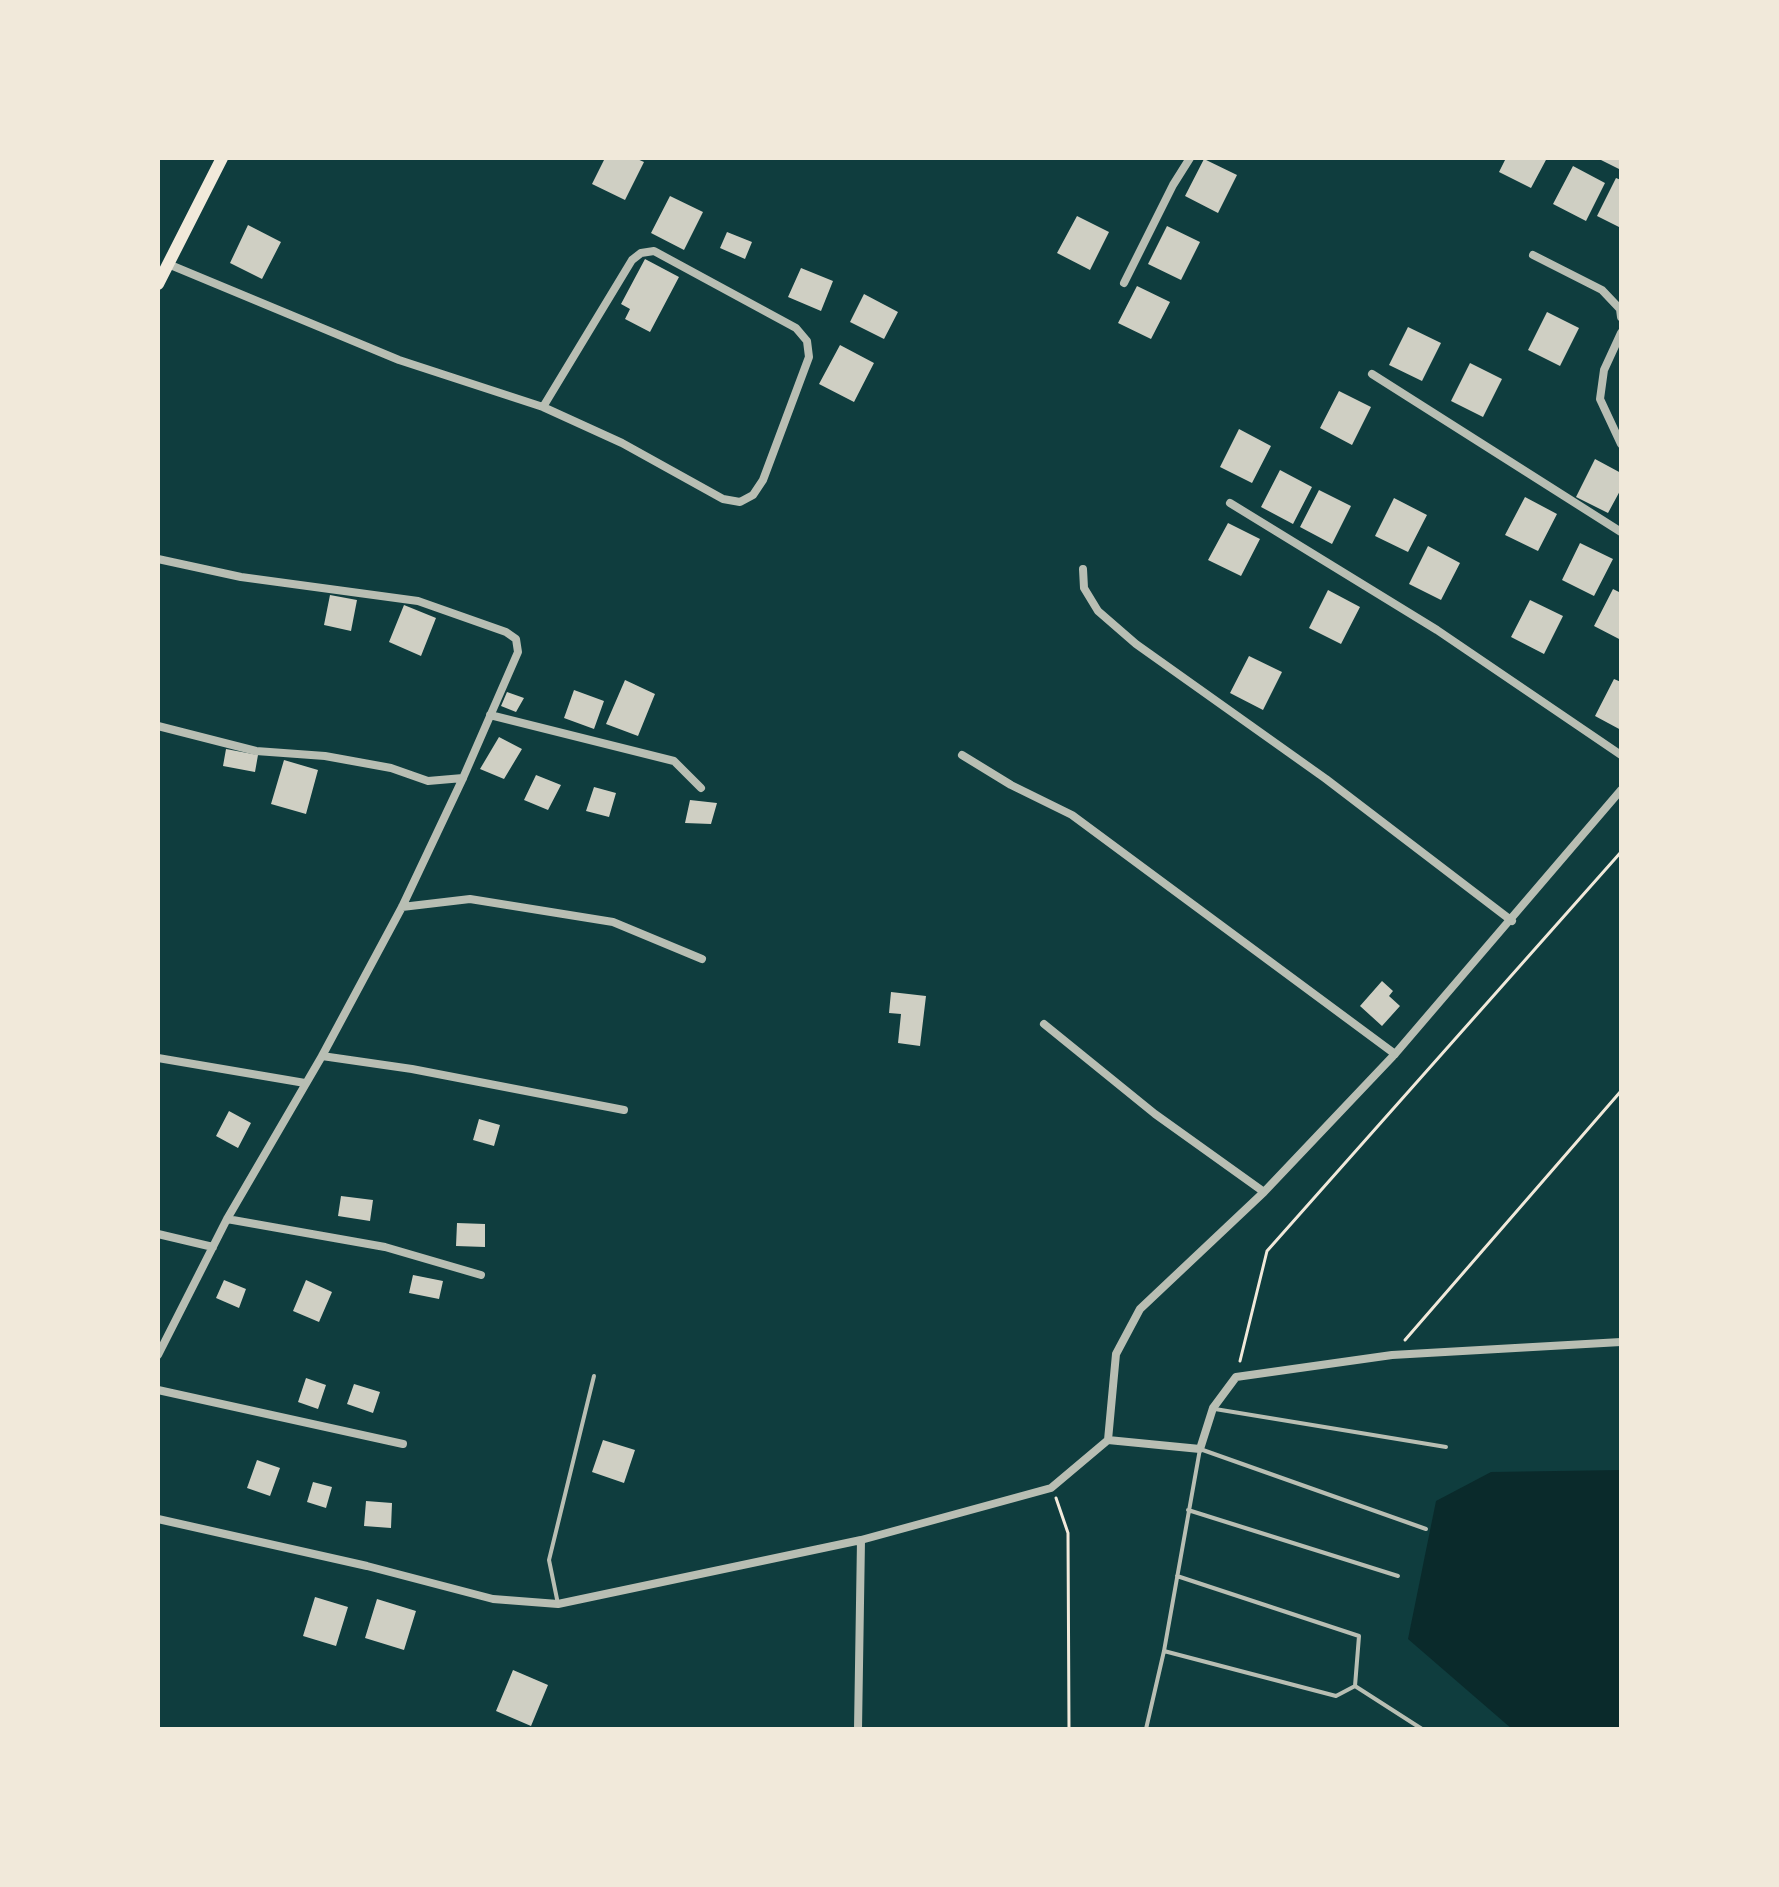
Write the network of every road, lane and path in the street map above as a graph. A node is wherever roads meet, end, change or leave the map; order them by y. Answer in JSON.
{"nodes":[{"id":1,"x":222,"y":158,"type":"edge"},
{"id":2,"x":1190,"y":158,"type":"edge"},
{"id":3,"x":1533,"y":255,"type":"dead end"},
{"id":4,"x":168,"y":264,"type":"junction"},
{"id":5,"x":1124,"y":283,"type":"dead end"},
{"id":6,"x":158,"y":284,"type":"edge"},
{"id":7,"x":1621,"y":317,"type":"edge"},
{"id":8,"x":1621,"y":333,"type":"edge"},
{"id":9,"x":1372,"y":374,"type":"dead end"},
{"id":10,"x":543,"y":407,"type":"junction"},
{"id":11,"x":1621,"y":444,"type":"edge"},
{"id":12,"x":1230,"y":503,"type":"dead end"},
{"id":13,"x":1621,"y":532,"type":"edge"},
{"id":14,"x":158,"y":559,"type":"edge"},
{"id":15,"x":1083,"y":569,"type":"dead end"},
{"id":16,"x":490,"y":715,"type":"junction"},
{"id":17,"x":158,"y":726,"type":"edge"},
{"id":18,"x":962,"y":755,"type":"dead end"},
{"id":19,"x":1621,"y":755,"type":"edge"},
{"id":20,"x":463,"y":778,"type":"junction"},
{"id":21,"x":701,"y":788,"type":"dead end"},
{"id":22,"x":1621,"y":790,"type":"edge"},
{"id":23,"x":1621,"y":852,"type":"edge"},
{"id":24,"x":402,"y":907,"type":"junction"},
{"id":25,"x":1512,"y":921,"type":"junction"},
{"id":26,"x":702,"y":959,"type":"dead end"},
{"id":27,"x":1044,"y":1024,"type":"dead end"},
{"id":28,"x":1395,"y":1054,"type":"junction"},
{"id":29,"x":322,"y":1056,"type":"junction"},
{"id":30,"x":158,"y":1058,"type":"edge"},
{"id":31,"x":305,"y":1083,"type":"junction"},
{"id":32,"x":1621,"y":1091,"type":"edge"},
{"id":33,"x":624,"y":1110,"type":"dead end"},
{"id":34,"x":1264,"y":1192,"type":"junction"},
{"id":35,"x":227,"y":1219,"type":"junction"},
{"id":36,"x":158,"y":1234,"type":"edge"},
{"id":37,"x":213,"y":1247,"type":"junction"},
{"id":38,"x":481,"y":1275,"type":"dead end"},
{"id":39,"x":1621,"y":1342,"type":"edge"},
{"id":40,"x":158,"y":1355,"type":"edge"},
{"id":41,"x":1392,"y":1355,"type":"junction"},
{"id":42,"x":594,"y":1376,"type":"dead end"},
{"id":43,"x":1236,"y":1377,"type":"junction"},
{"id":44,"x":158,"y":1390,"type":"edge"},
{"id":45,"x":1213,"y":1408,"type":"junction"},
{"id":46,"x":1108,"y":1440,"type":"junction"},
{"id":47,"x":403,"y":1444,"type":"dead end"},
{"id":48,"x":1446,"y":1447,"type":"dead end"},
{"id":49,"x":1200,"y":1449,"type":"junction"},
{"id":50,"x":1051,"y":1488,"type":"junction"},
{"id":51,"x":1188,"y":1510,"type":"junction"},
{"id":52,"x":158,"y":1519,"type":"edge"},
{"id":53,"x":1426,"y":1529,"type":"dead end"},
{"id":54,"x":861,"y":1540,"type":"junction"},
{"id":55,"x":1177,"y":1576,"type":"junction"},
{"id":56,"x":1398,"y":1576,"type":"dead end"},
{"id":57,"x":558,"y":1604,"type":"junction"},
{"id":58,"x":1164,"y":1651,"type":"junction"},
{"id":59,"x":1355,"y":1686,"type":"junction"},
{"id":60,"x":858,"y":1729,"type":"edge"},
{"id":61,"x":1069,"y":1729,"type":"edge"},
{"id":62,"x":1146,"y":1729,"type":"edge"},
{"id":63,"x":1422,"y":1729,"type":"edge"}],
"edges":[{"from":1,"to":4,"type":"main road"},
{"from":2,"to":5,"type":"street"},
{"from":3,"to":7,"type":"street"},
{"from":4,"to":6,"type":"main road"},
{"from":4,"to":10,"type":"street"},
{"from":8,"to":11,"type":"street"},
{"from":9,"to":13,"type":"street"},
{"from":10,"to":10,"type":"street"},
{"from":12,"to":19,"type":"street"},
{"from":14,"to":16,"type":"street"},
{"from":15,"to":25,"type":"street"},
{"from":16,"to":20,"type":"street"},
{"from":16,"to":21,"type":"street"},
{"from":17,"to":20,"type":"street"},
{"from":18,"to":28,"type":"street"},
{"from":20,"to":24,"type":"street"},
{"from":22,"to":25,"type":"street"},
{"from":23,"to":43,"type":"path"},
{"from":24,"to":26,"type":"street"},
{"from":24,"to":29,"type":"street"},
{"from":25,"to":28,"type":"street"},
{"from":27,"to":34,"type":"street"},
{"from":28,"to":34,"type":"street"},
{"from":29,"to":31,"type":"street"},
{"from":29,"to":33,"type":"street"},
{"from":30,"to":31,"type":"street"},
{"from":31,"to":35,"type":"street"},
{"from":32,"to":41,"type":"path"},
{"from":34,"to":46,"type":"street"},
{"from":35,"to":37,"type":"street"},
{"from":35,"to":38,"type":"street"},
{"from":36,"to":37,"type":"street"},
{"from":37,"to":40,"type":"street"},
{"from":39,"to":41,"type":"street"},
{"from":41,"to":43,"type":"street"},
{"from":42,"to":57,"type":"lane"},
{"from":43,"to":45,"type":"street"},
{"from":44,"to":47,"type":"street"},
{"from":45,"to":48,"type":"lane"},
{"from":45,"to":49,"type":"street"},
{"from":46,"to":49,"type":"street"},
{"from":46,"to":50,"type":"street"},
{"from":49,"to":51,"type":"lane"},
{"from":49,"to":53,"type":"lane"},
{"from":50,"to":54,"type":"street"},
{"from":50,"to":61,"type":"path"},
{"from":51,"to":55,"type":"lane"},
{"from":51,"to":56,"type":"lane"},
{"from":52,"to":57,"type":"street"},
{"from":54,"to":57,"type":"street"},
{"from":54,"to":60,"type":"street"},
{"from":55,"to":58,"type":"lane"},
{"from":55,"to":59,"type":"lane"},
{"from":58,"to":59,"type":"lane"},
{"from":58,"to":62,"type":"lane"},
{"from":59,"to":63,"type":"lane"}]}
